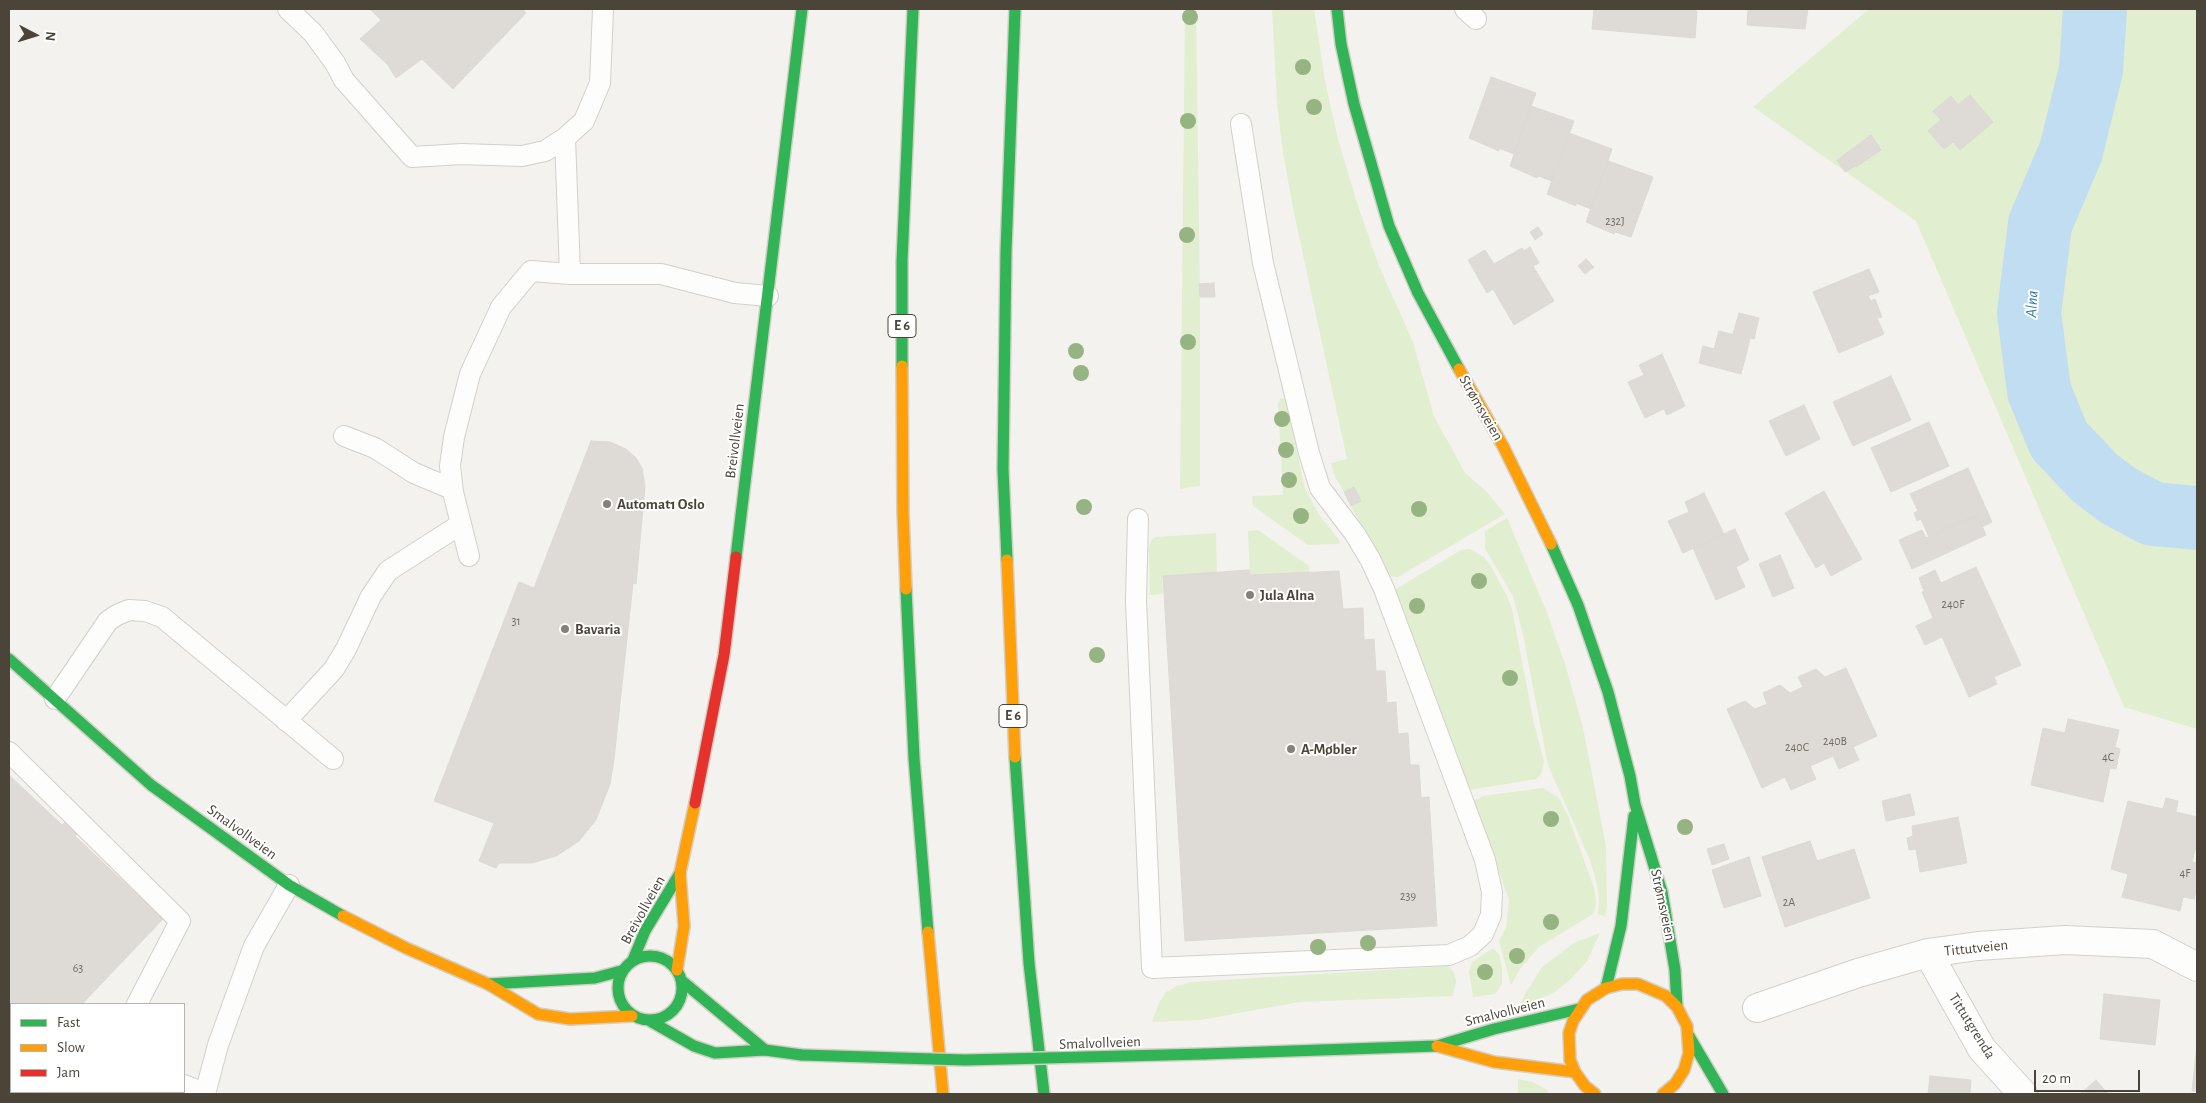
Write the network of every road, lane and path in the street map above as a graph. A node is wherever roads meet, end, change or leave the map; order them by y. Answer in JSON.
{"nodes":[{"id":1,"x":288,"y":9,"type":"edge"},
{"id":2,"x":603,"y":9,"type":"edge"},
{"id":3,"x":802,"y":9,"type":"edge"},
{"id":4,"x":913,"y":9,"type":"edge"},
{"id":5,"x":1014,"y":9,"type":"edge"},
{"id":6,"x":1337,"y":9,"type":"edge"},
{"id":7,"x":1241,"y":124,"type":"dead end"},
{"id":8,"x":565,"y":138,"type":"junction"},
{"id":9,"x":570,"y":274,"type":"junction"},
{"id":10,"x":768,"y":296,"type":"junction"},
{"id":11,"x":344,"y":436,"type":"dead end"},
{"id":12,"x":452,"y":489,"type":"junction"},
{"id":13,"x":1138,"y":519,"type":"dead end"},
{"id":14,"x":461,"y":524,"type":"junction"},
{"id":15,"x":468,"y":556,"type":"dead end"},
{"id":16,"x":9,"y":659,"type":"edge"},
{"id":17,"x":55,"y":699,"type":"junction"},
{"id":18,"x":286,"y":721,"type":"junction"},
{"id":19,"x":9,"y":752,"type":"edge"},
{"id":20,"x":333,"y":759,"type":"dead end"},
{"id":21,"x":1635,"y":804,"type":"junction"},
{"id":22,"x":680,"y":874,"type":"junction"},
{"id":23,"x":289,"y":885,"type":"junction"},
{"id":24,"x":1928,"y":953,"type":"junction"},
{"id":25,"x":633,"y":960,"type":"junction"},
{"id":26,"x":2197,"y":967,"type":"edge"},
{"id":27,"x":622,"y":972,"type":"junction"},
{"id":28,"x":679,"y":976,"type":"junction"},
{"id":29,"x":488,"y":984,"type":"junction"},
{"id":30,"x":1606,"y":988,"type":"junction"},
{"id":31,"x":138,"y":1003,"type":"edge"},
{"id":32,"x":1677,"y":1008,"type":"junction"},
{"id":33,"x":1757,"y":1008,"type":"dead end"},
{"id":34,"x":1579,"y":1009,"type":"junction"},
{"id":35,"x":632,"y":1016,"type":"junction"},
{"id":36,"x":650,"y":1021,"type":"junction"},
{"id":37,"x":1689,"y":1036,"type":"junction"},
{"id":38,"x":1437,"y":1046,"type":"junction"},
{"id":39,"x":765,"y":1050,"type":"junction"},
{"id":40,"x":1040,"y":1063,"type":"junction"},
{"id":41,"x":185,"y":1085,"type":"edge"},
{"id":42,"x":1584,"y":1087,"type":"edge"},
{"id":43,"x":205,"y":1094,"type":"edge"},
{"id":44,"x":943,"y":1094,"type":"edge"},
{"id":45,"x":1044,"y":1094,"type":"edge"},
{"id":46,"x":1053,"y":1094,"type":"edge"},
{"id":47,"x":1663,"y":1094,"type":"edge"},
{"id":48,"x":1723,"y":1094,"type":"edge"},
{"id":49,"x":2022,"y":1094,"type":"edge"}],
"edges":[{"from":1,"to":8,"type":"lane"},
{"from":2,"to":8,"type":"lane"},
{"from":3,"to":10,"type":"main road","name":"Breivollveien"},
{"from":4,"to":44,"type":"main road","number":"E 6"},
{"from":5,"to":40,"type":"main road","number":"E 6"},
{"from":6,"to":21,"type":"main road","name":"Strømsveien"},
{"from":7,"to":13,"type":"lane"},
{"from":8,"to":9,"type":"lane"},
{"from":9,"to":10,"type":"lane"},
{"from":9,"to":12,"type":"lane"},
{"from":10,"to":22,"type":"main road","name":"Breivollveien"},
{"from":11,"to":12,"type":"lane"},
{"from":12,"to":14,"type":"lane"},
{"from":14,"to":15,"type":"lane"},
{"from":14,"to":18,"type":"lane"},
{"from":16,"to":17,"type":"main road","name":"Smalvollveien"},
{"from":17,"to":18,"type":"lane"},
{"from":17,"to":23,"type":"main road","name":"Smalvollveien"},
{"from":18,"to":20,"type":"lane"},
{"from":19,"to":31,"type":"lane"},
{"from":21,"to":30,"type":"main road","name":"Strømsveien"},
{"from":21,"to":32,"type":"main road","name":"Strømsveien"},
{"from":22,"to":25,"type":"main road","name":"Breivollveien"},
{"from":22,"to":28,"type":"main road","name":"Breivollveien"},
{"from":23,"to":29,"type":"main road","name":"Smalvollveien"},
{"from":23,"to":43,"type":"lane"},
{"from":24,"to":26,"type":"street","name":"Tittutveien"},
{"from":24,"to":33,"type":"street","name":"Tittutveien"},
{"from":24,"to":49,"type":"street","name":"Tittutgrenda"},
{"from":25,"to":27,"type":"main road"},
{"from":25,"to":28,"type":"main road"},
{"from":27,"to":29,"type":"main road","name":"Smalvollveien"},
{"from":27,"to":35,"type":"main road"},
{"from":28,"to":36,"type":"main road"},
{"from":28,"to":39,"type":"main road"},
{"from":29,"to":35,"type":"main road","name":"Smalvollveien"},
{"from":30,"to":32,"type":"main road"},
{"from":30,"to":34,"type":"main road"},
{"from":32,"to":37,"type":"main road"},
{"from":34,"to":38,"type":"main road","name":"Smalvollveien"},
{"from":34,"to":42,"type":"main road"},
{"from":35,"to":36,"type":"main road","name":"Smalvollveien"},
{"from":36,"to":39,"type":"main road","name":"Smalvollveien"},
{"from":37,"to":47,"type":"main road"},
{"from":37,"to":48,"type":"main road"},
{"from":38,"to":39,"type":"main road","name":"Smalvollveien","bridge":true},
{"from":38,"to":42,"type":"main road","name":"Smalvollveien"},
{"from":40,"to":45,"type":"main road","number":"E 6"},
{"from":40,"to":46,"type":"main road"},
{"from":41,"to":43,"type":"lane"}]}
